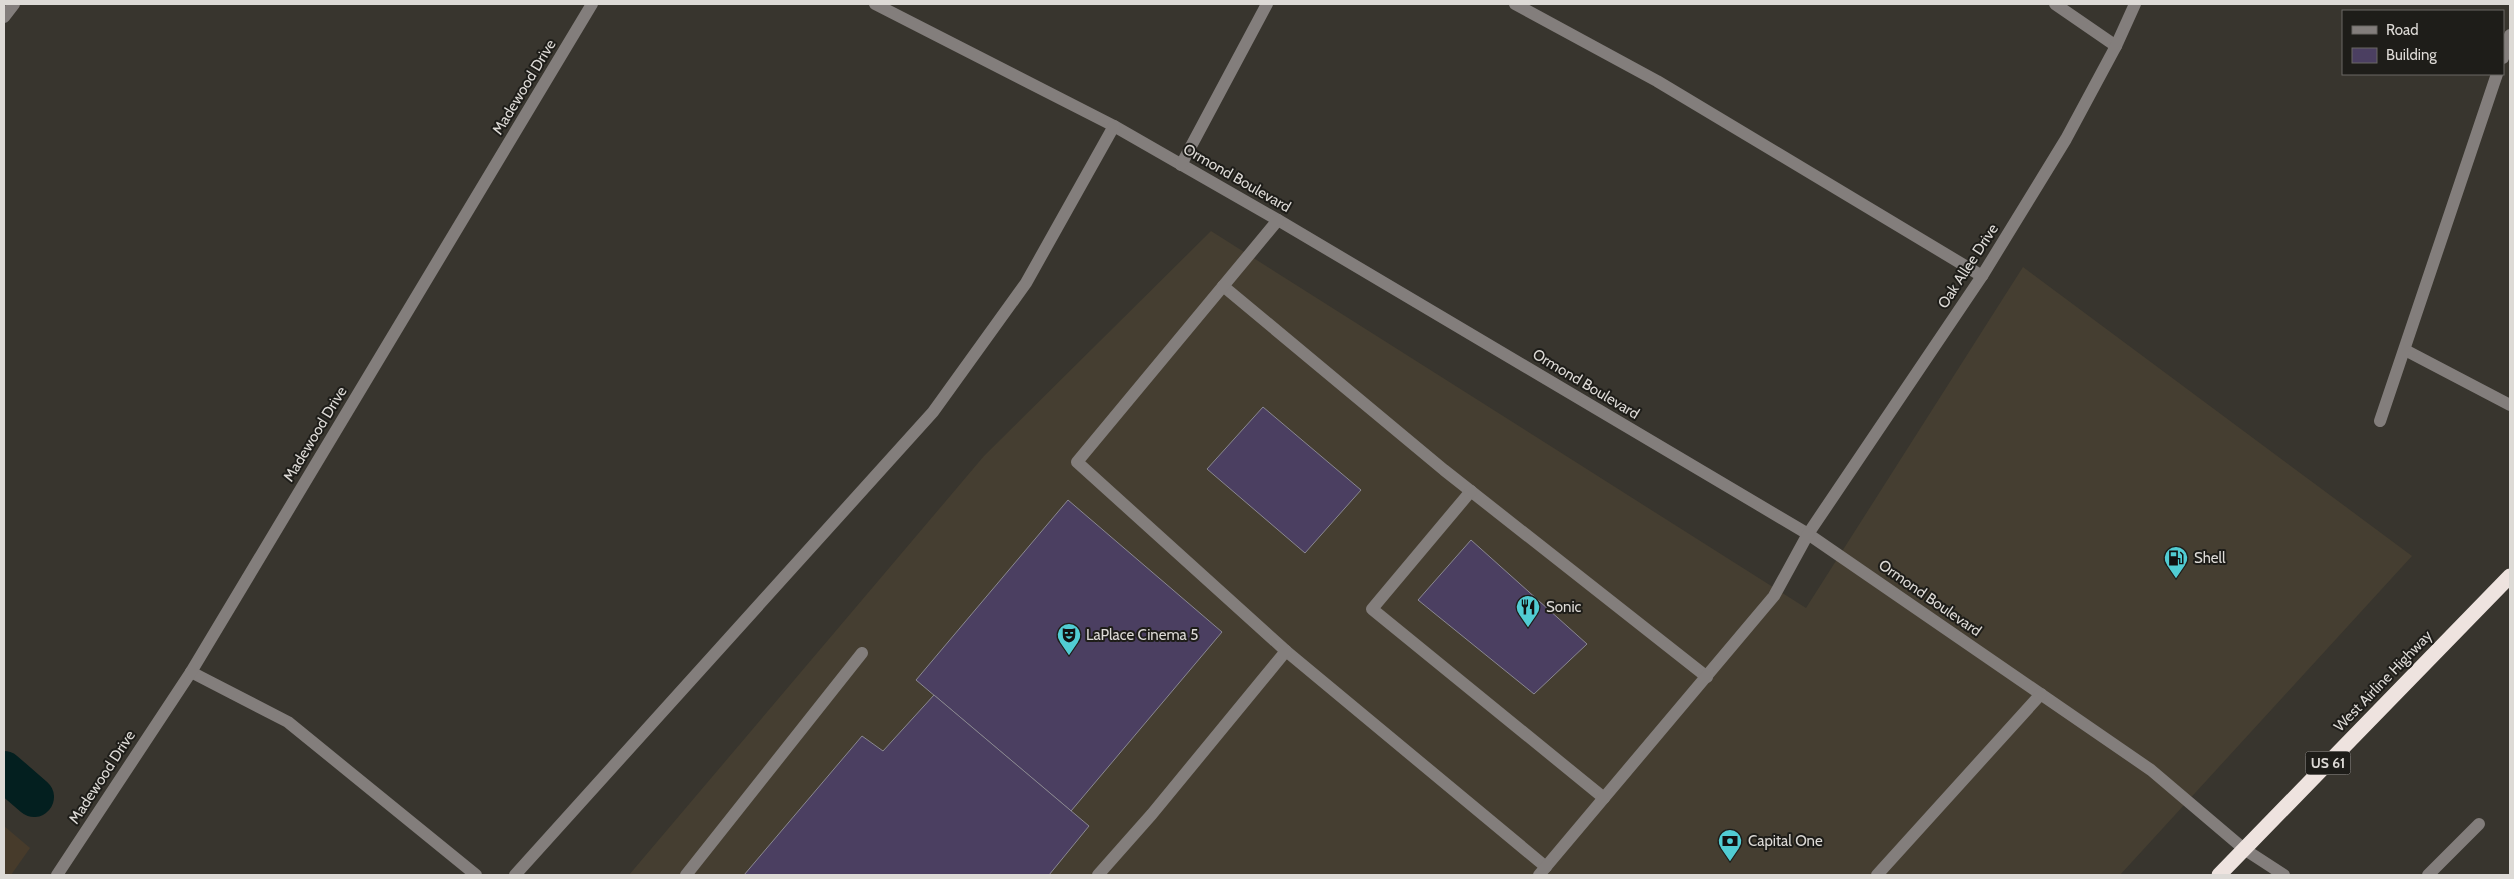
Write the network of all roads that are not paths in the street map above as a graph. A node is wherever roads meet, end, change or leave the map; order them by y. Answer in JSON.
{"nodes":[{"id":1,"x":14,"y":4,"type":"edge"},
{"id":2,"x":592,"y":4,"type":"edge"},
{"id":3,"x":875,"y":4,"type":"edge"},
{"id":4,"x":1267,"y":4,"type":"edge"},
{"id":5,"x":1515,"y":4,"type":"edge"},
{"id":6,"x":2055,"y":4,"type":"edge"},
{"id":7,"x":2135,"y":4,"type":"edge"},
{"id":8,"x":4,"y":17,"type":"edge"},
{"id":9,"x":2510,"y":36,"type":"edge"},
{"id":10,"x":2116,"y":46,"type":"junction"},
{"id":11,"x":2504,"y":55,"type":"edge"},
{"id":12,"x":2497,"y":75,"type":"edge"},
{"id":13,"x":1114,"y":126,"type":"junction"},
{"id":14,"x":1181,"y":165,"type":"junction"},
{"id":15,"x":1278,"y":220,"type":"junction"},
{"id":16,"x":1982,"y":276,"type":"junction"},
{"id":17,"x":1223,"y":286,"type":"junction"},
{"id":18,"x":2405,"y":350,"type":"junction"},
{"id":19,"x":2510,"y":406,"type":"edge"},
{"id":20,"x":2380,"y":422,"type":"dead end"},
{"id":21,"x":1471,"y":491,"type":"junction"},
{"id":22,"x":1808,"y":534,"type":"junction"},
{"id":23,"x":2510,"y":576,"type":"edge"},
{"id":24,"x":1286,"y":651,"type":"junction"},
{"id":25,"x":862,"y":653,"type":"dead end"},
{"id":26,"x":191,"y":672,"type":"junction"},
{"id":27,"x":1706,"y":677,"type":"junction"},
{"id":28,"x":2041,"y":694,"type":"junction"},
{"id":29,"x":1604,"y":798,"type":"junction"},
{"id":30,"x":2479,"y":824,"type":"dead end"},
{"id":31,"x":2244,"y":849,"type":"junction"},
{"id":32,"x":1542,"y":871,"type":"edge"},
{"id":33,"x":57,"y":875,"type":"edge"},
{"id":34,"x":476,"y":875,"type":"edge"},
{"id":35,"x":515,"y":875,"type":"edge"},
{"id":36,"x":686,"y":875,"type":"edge"},
{"id":37,"x":1098,"y":875,"type":"edge"},
{"id":38,"x":1877,"y":875,"type":"edge"},
{"id":39,"x":2219,"y":875,"type":"edge"},
{"id":40,"x":2284,"y":875,"type":"edge"},
{"id":41,"x":2428,"y":875,"type":"edge"}],
"edges":[{"from":1,"to":8,"type":"street"},
{"from":2,"to":26,"type":"street","name":"Madewood Drive"},
{"from":3,"to":13,"type":"street","name":"Ormond Boulevard"},
{"from":4,"to":14,"type":"street"},
{"from":5,"to":16,"type":"street"},
{"from":6,"to":10,"type":"street"},
{"from":7,"to":10,"type":"street","name":"Oak Allee Drive"},
{"from":9,"to":11,"type":"street"},
{"from":10,"to":16,"type":"street","name":"Oak Allee Drive"},
{"from":12,"to":18,"type":"street"},
{"from":13,"to":14,"type":"street","name":"Ormond Boulevard"},
{"from":13,"to":35,"type":"street"},
{"from":14,"to":15,"type":"street","name":"Ormond Boulevard"},
{"from":15,"to":17,"type":"street"},
{"from":15,"to":22,"type":"street","name":"Ormond Boulevard"},
{"from":16,"to":22,"type":"street","name":"Oak Allee Drive"},
{"from":17,"to":21,"type":"street"},
{"from":17,"to":24,"type":"street"},
{"from":18,"to":19,"type":"street"},
{"from":18,"to":20,"type":"street"},
{"from":21,"to":27,"type":"street"},
{"from":21,"to":29,"type":"street"},
{"from":22,"to":27,"type":"street","name":"Oak Allee Drive"},
{"from":22,"to":28,"type":"street","name":"Ormond Boulevard"},
{"from":23,"to":31,"type":"highway","name":"West Airline Highway","number":"US 61"},
{"from":24,"to":32,"type":"street"},
{"from":24,"to":37,"type":"street"},
{"from":25,"to":36,"type":"street"},
{"from":26,"to":33,"type":"street","name":"Madewood Drive"},
{"from":26,"to":34,"type":"street"},
{"from":27,"to":29,"type":"street","name":"Oak Allee Drive"},
{"from":28,"to":31,"type":"street","name":"Ormond Boulevard"},
{"from":28,"to":38,"type":"street"},
{"from":29,"to":32,"type":"street","name":"Oak Allee Drive"},
{"from":30,"to":41,"type":"street"},
{"from":31,"to":39,"type":"highway","name":"West Airline Highway","number":"US 61"},
{"from":31,"to":40,"type":"street","name":"Ormond Boulevard"}]}
